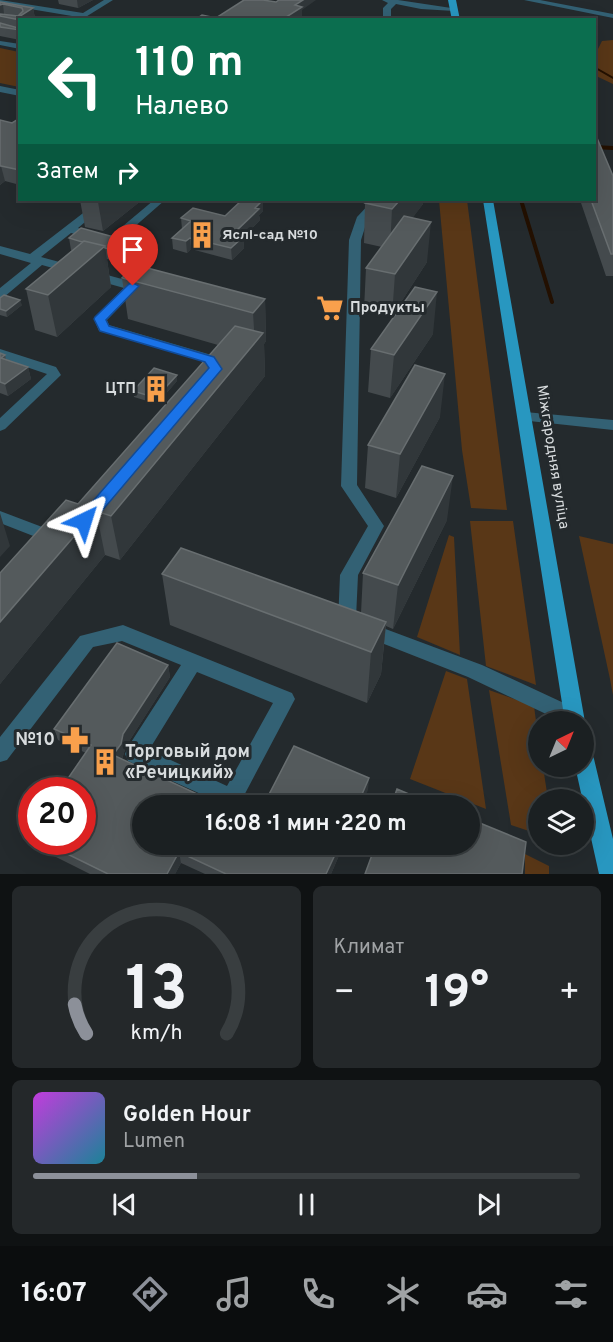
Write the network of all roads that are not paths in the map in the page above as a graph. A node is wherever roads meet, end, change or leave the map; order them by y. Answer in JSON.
{"nodes":[{"id":1,"x":53,"y":0,"type":"edge"},
{"id":2,"x":109,"y":0,"type":"edge"},
{"id":3,"x":452,"y":0,"type":"edge"},
{"id":4,"x":528,"y":0,"type":"edge"},
{"id":5,"x":391,"y":1,"type":"edge"},
{"id":6,"x":0,"y":2,"type":"edge"},
{"id":7,"x":37,"y":8,"type":"junction"},
{"id":8,"x":454,"y":9,"type":"junction"},
{"id":9,"x":84,"y":16,"type":"junction"},
{"id":10,"x":613,"y":16,"type":"edge"},
{"id":11,"x":93,"y":18,"type":"edge"},
{"id":12,"x":387,"y":18,"type":"edge"},
{"id":13,"x":456,"y":18,"type":"edge"},
{"id":14,"x":0,"y":43,"type":"edge"},
{"id":15,"x":18,"y":47,"type":"edge"},
{"id":16,"x":0,"y":88,"type":"edge"},
{"id":17,"x":18,"y":92,"type":"edge"},
{"id":18,"x":105,"y":201,"type":"edge"},
{"id":19,"x":159,"y":201,"type":"edge"},
{"id":20,"x":372,"y":201,"type":"edge"},
{"id":21,"x":488,"y":201,"type":"edge"},
{"id":22,"x":69,"y":229,"type":"junction"},
{"id":23,"x":0,"y":250,"type":"edge"},
{"id":24,"x":36,"y":260,"type":"junction"},
{"id":25,"x":133,"y":286,"type":"junction"},
{"id":26,"x":156,"y":292,"type":"edge"},
{"id":27,"x":0,"y":294,"type":"edge"},
{"id":28,"x":0,"y":353,"type":"edge"},
{"id":29,"x":200,"y":387,"type":"edge"},
{"id":30,"x":525,"y":417,"type":"junction"},
{"id":31,"x":613,"y":425,"type":"edge"},
{"id":32,"x":0,"y":426,"type":"edge"},
{"id":33,"x":0,"y":517,"type":"edge"},
{"id":34,"x":39,"y":552,"type":"edge"},
{"id":35,"x":326,"y":614,"type":"edge"},
{"id":36,"x":347,"y":622,"type":"junction"},
{"id":37,"x":193,"y":662,"type":"junction"},
{"id":38,"x":558,"y":711,"type":"edge"},
{"id":39,"x":573,"y":711,"type":"edge"},
{"id":40,"x":0,"y":753,"type":"edge"},
{"id":41,"x":588,"y":777,"type":"edge"},
{"id":42,"x":610,"y":874,"type":"edge"}],
"edges":[{"from":1,"to":7,"type":"street"},
{"from":2,"to":9,"type":"street"},
{"from":3,"to":8,"type":"main road"},
{"from":4,"to":10,"type":"street"},
{"from":5,"to":8,"type":"street"},
{"from":5,"to":12,"type":"street"},
{"from":6,"to":7,"type":"street"},
{"from":7,"to":9,"type":"street"},
{"from":8,"to":13,"type":"main road"},
{"from":9,"to":11,"type":"street"},
{"from":14,"to":15,"type":"street"},
{"from":16,"to":17,"type":"street"},
{"from":18,"to":22,"type":"street"},
{"from":19,"to":22,"type":"street"},
{"from":20,"to":36,"type":"street"},
{"from":21,"to":30,"type":"main road","name":"Міжгародняя вуліца"},
{"from":22,"to":24,"type":"street"},
{"from":23,"to":24,"type":"street"},
{"from":24,"to":25,"type":"street"},
{"from":24,"to":27,"type":"street"},
{"from":25,"to":26,"type":"street"},
{"from":25,"to":29,"type":"street"},
{"from":28,"to":32,"type":"street"},
{"from":30,"to":31,"type":"street"},
{"from":30,"to":39,"type":"main road","name":"Міжгародняя вуліца"},
{"from":33,"to":34,"type":"street"},
{"from":35,"to":36,"type":"street"},
{"from":36,"to":38,"type":"street"},
{"from":37,"to":37,"type":"street"},
{"from":37,"to":40,"type":"street"},
{"from":41,"to":42,"type":"main road"}]}
